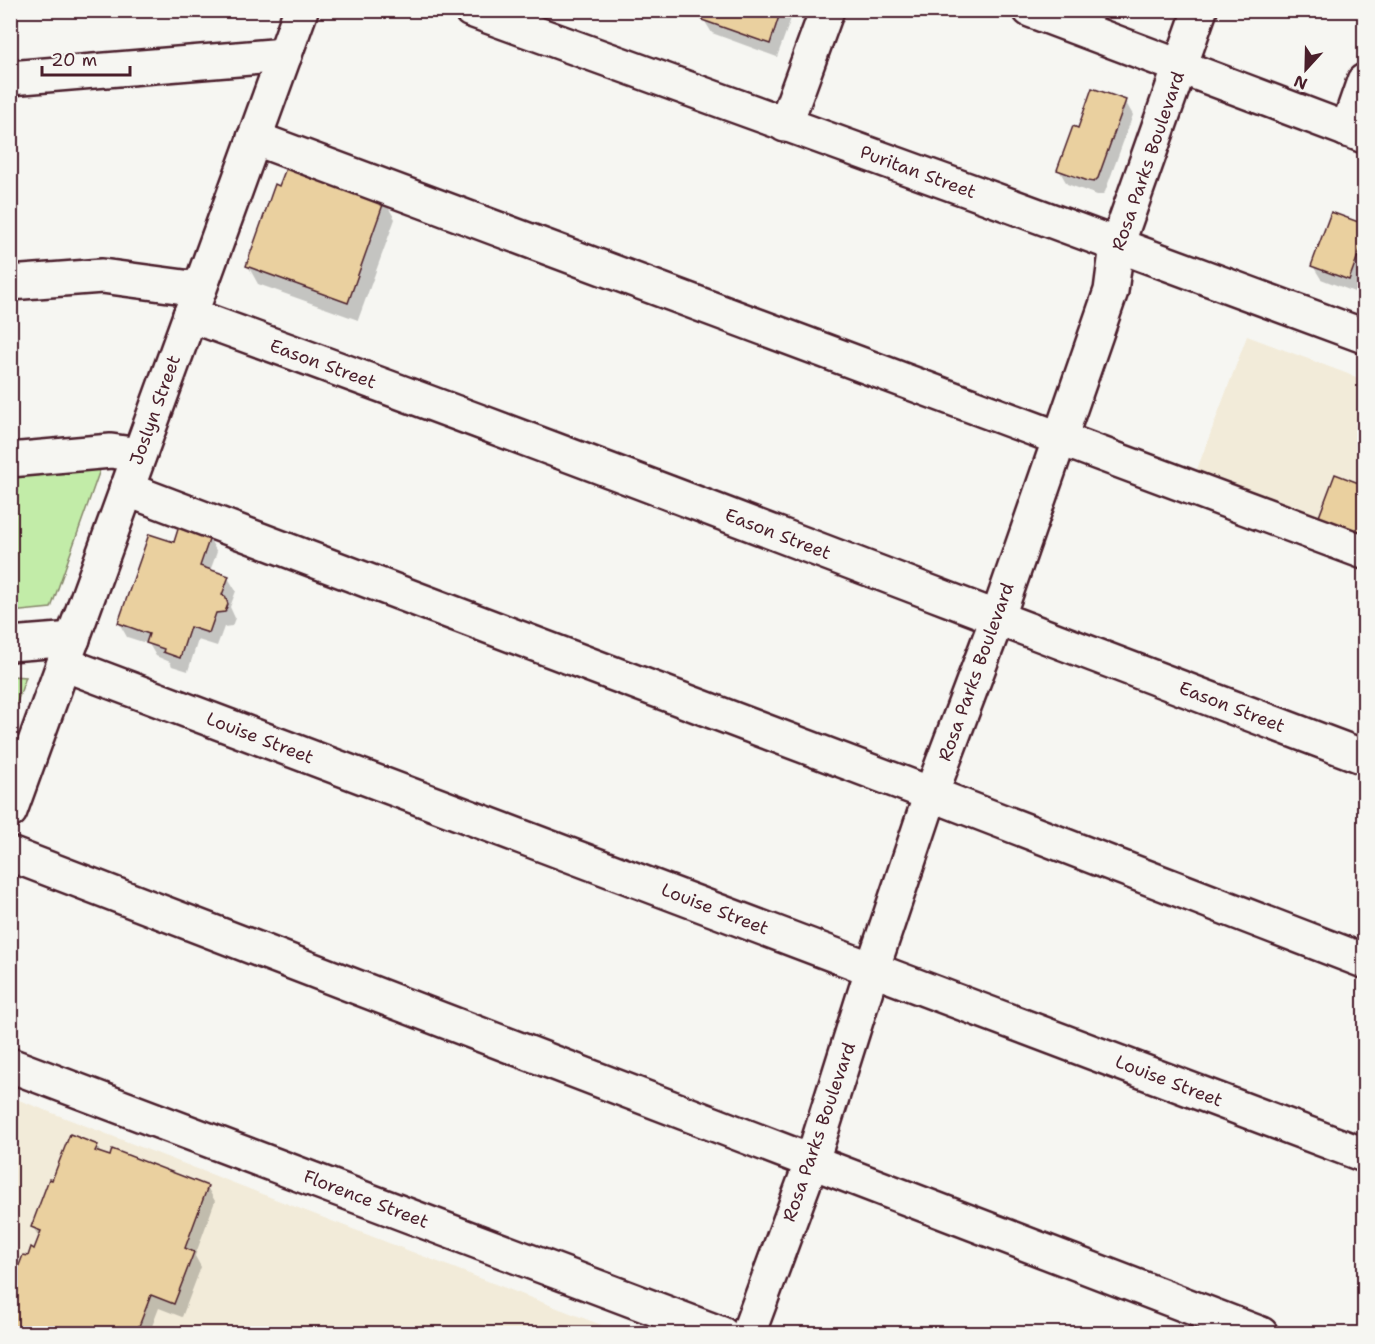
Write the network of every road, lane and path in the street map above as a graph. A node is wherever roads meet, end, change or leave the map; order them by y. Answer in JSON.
{"nodes":[{"id":1,"x":301,"y":10,"type":"edge"},
{"id":2,"x":471,"y":10,"type":"edge"},
{"id":3,"x":827,"y":10,"type":"edge"},
{"id":4,"x":1030,"y":10,"type":"edge"},
{"id":5,"x":1200,"y":10,"type":"edge"},
{"id":6,"x":285,"y":55,"type":"junction"},
{"id":7,"x":1180,"y":67,"type":"junction"},
{"id":8,"x":10,"y":78,"type":"edge"},
{"id":9,"x":1365,"y":81,"type":"edge"},
{"id":10,"x":785,"y":125,"type":"junction"},
{"id":11,"x":1356,"y":133,"type":"edge"},
{"id":12,"x":255,"y":138,"type":"junction"},
{"id":13,"x":1117,"y":245,"type":"junction"},
{"id":14,"x":10,"y":283,"type":"edge"},
{"id":15,"x":194,"y":302,"type":"junction"},
{"id":16,"x":1365,"y":336,"type":"edge"},
{"id":17,"x":1058,"y":438,"type":"junction"},
{"id":18,"x":139,"y":455,"type":"junction"},
{"id":19,"x":10,"y":460,"type":"edge"},
{"id":20,"x":126,"y":489,"type":"junction"},
{"id":21,"x":1365,"y":552,"type":"edge"},
{"id":22,"x":996,"y":619,"type":"junction"},
{"id":23,"x":10,"y":644,"type":"edge"},
{"id":24,"x":69,"y":651,"type":"junction"},
{"id":25,"x":1365,"y":757,"type":"edge"},
{"id":26,"x":931,"y":794,"type":"junction"},
{"id":27,"x":10,"y":811,"type":"edge"},
{"id":28,"x":10,"y":854,"type":"edge"},
{"id":29,"x":1365,"y":961,"type":"edge"},
{"id":30,"x":872,"y":970,"type":"junction"},
{"id":31,"x":10,"y":1065,"type":"edge"},
{"id":32,"x":1365,"y":1155,"type":"edge"},
{"id":33,"x":812,"y":1161,"type":"junction"},
{"id":34,"x":722,"y":1334,"type":"edge"},
{"id":35,"x":748,"y":1334,"type":"edge"},
{"id":36,"x":1261,"y":1334,"type":"edge"}],
"edges":[{"from":1,"to":6,"type":"street","name":"Joslyn Street"},
{"from":2,"to":10,"type":"street","name":"Puritan Street"},
{"from":3,"to":10,"type":"street"},
{"from":4,"to":7,"type":"street"},
{"from":5,"to":7,"type":"street","name":"Rosa Parks Boulevard"},
{"from":6,"to":8,"type":"street"},
{"from":6,"to":12,"type":"street","name":"Joslyn Street"},
{"from":7,"to":11,"type":"street"},
{"from":7,"to":13,"type":"street","name":"Rosa Parks Boulevard"},
{"from":9,"to":11,"type":"street"},
{"from":10,"to":13,"type":"street","name":"Puritan Street"},
{"from":12,"to":15,"type":"street","name":"Joslyn Street"},
{"from":12,"to":17,"type":"street"},
{"from":13,"to":16,"type":"street","name":"Puritan Street"},
{"from":13,"to":17,"type":"street","name":"Rosa Parks Boulevard"},
{"from":14,"to":15,"type":"street","name":"Eason Street"},
{"from":15,"to":18,"type":"street","name":"Joslyn Street"},
{"from":15,"to":22,"type":"street","name":"Eason Street"},
{"from":17,"to":21,"type":"street"},
{"from":17,"to":22,"type":"street","name":"Rosa Parks Boulevard"},
{"from":18,"to":19,"type":"street"},
{"from":18,"to":20,"type":"street","name":"Joslyn Street"},
{"from":20,"to":24,"type":"street","name":"Joslyn Street"},
{"from":20,"to":26,"type":"street"},
{"from":22,"to":25,"type":"street","name":"Eason Street"},
{"from":22,"to":26,"type":"street","name":"Rosa Parks Boulevard"},
{"from":23,"to":24,"type":"street","name":"Louise Street"},
{"from":24,"to":27,"type":"street","name":"Joslyn Street"},
{"from":24,"to":30,"type":"street","name":"Louise Street"},
{"from":26,"to":29,"type":"street"},
{"from":26,"to":30,"type":"street","name":"Rosa Parks Boulevard"},
{"from":28,"to":33,"type":"street"},
{"from":30,"to":32,"type":"street","name":"Louise Street"},
{"from":30,"to":33,"type":"street","name":"Rosa Parks Boulevard"},
{"from":31,"to":34,"type":"street","name":"Florence Street"},
{"from":33,"to":35,"type":"street","name":"Rosa Parks Boulevard"},
{"from":33,"to":36,"type":"street"}]}
